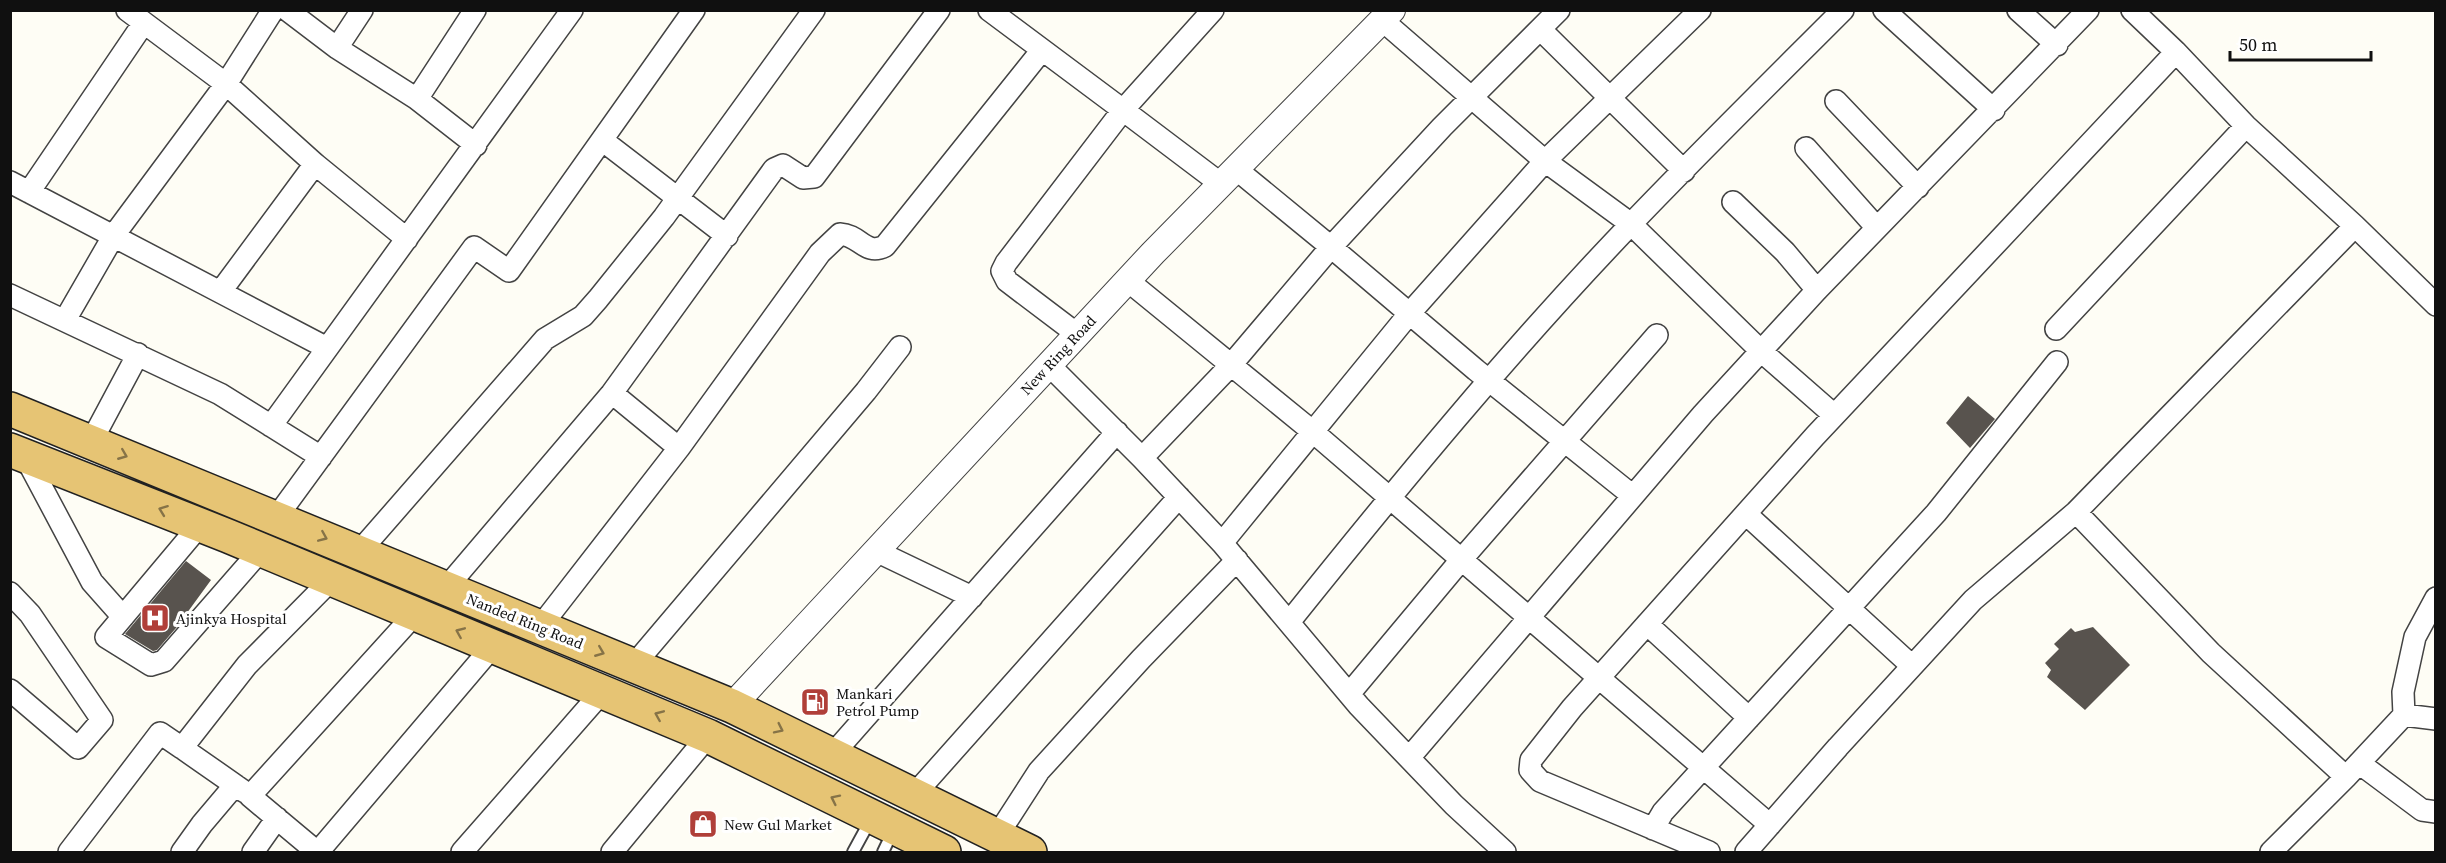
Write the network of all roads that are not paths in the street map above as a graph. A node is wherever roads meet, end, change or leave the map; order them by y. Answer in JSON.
{"nodes":[{"id":1,"x":273,"y":10,"type":"edge"},
{"id":2,"x":287,"y":10,"type":"edge"},
{"id":3,"x":362,"y":10,"type":"edge"},
{"id":4,"x":476,"y":10,"type":"edge"},
{"id":5,"x":572,"y":10,"type":"edge"},
{"id":6,"x":694,"y":10,"type":"edge"},
{"id":7,"x":814,"y":10,"type":"edge"},
{"id":8,"x":939,"y":10,"type":"edge"},
{"id":9,"x":989,"y":10,"type":"edge"},
{"id":10,"x":1559,"y":10,"type":"edge"},
{"id":11,"x":1700,"y":10,"type":"edge"},
{"id":12,"x":1843,"y":10,"type":"edge"},
{"id":13,"x":1884,"y":10,"type":"edge"},
{"id":14,"x":2018,"y":10,"type":"edge"},
{"id":15,"x":2088,"y":10,"type":"edge"},
{"id":16,"x":2132,"y":10,"type":"edge"},
{"id":17,"x":1211,"y":11,"type":"edge"},
{"id":18,"x":1387,"y":15,"type":"edge"},
{"id":19,"x":135,"y":17,"type":"edge"},
{"id":20,"x":1540,"y":29,"type":"junction"},
{"id":21,"x":2057,"y":45,"type":"junction"},
{"id":22,"x":336,"y":48,"type":"junction"},
{"id":23,"x":1042,"y":50,"type":"junction"},
{"id":24,"x":2175,"y":52,"type":"junction"},
{"id":25,"x":226,"y":84,"type":"junction"},
{"id":26,"x":1471,"y":98,"type":"junction"},
{"id":27,"x":417,"y":99,"type":"junction"},
{"id":28,"x":1611,"y":99,"type":"junction"},
{"id":29,"x":1836,"y":101,"type":"dead end"},
{"id":30,"x":1123,"y":110,"type":"junction"},
{"id":31,"x":1994,"y":110,"type":"junction"},
{"id":32,"x":2246,"y":126,"type":"junction"},
{"id":33,"x":602,"y":140,"type":"junction"},
{"id":34,"x":476,"y":145,"type":"junction"},
{"id":35,"x":1806,"y":148,"type":"dead end"},
{"id":36,"x":1545,"y":161,"type":"junction"},
{"id":37,"x":315,"y":164,"type":"junction"},
{"id":38,"x":1684,"y":171,"type":"junction"},
{"id":39,"x":1228,"y":176,"type":"junction"},
{"id":40,"x":20,"y":187,"type":"edge"},
{"id":41,"x":1917,"y":187,"type":"junction"},
{"id":42,"x":677,"y":199,"type":"junction"},
{"id":43,"x":1733,"y":202,"type":"dead end"},
{"id":44,"x":1631,"y":224,"type":"junction"},
{"id":45,"x":2355,"y":226,"type":"junction"},
{"id":46,"x":1877,"y":228,"type":"junction"},
{"id":47,"x":114,"y":235,"type":"junction"},
{"id":48,"x":727,"y":236,"type":"junction"},
{"id":49,"x":407,"y":239,"type":"junction"},
{"id":50,"x":1331,"y":247,"type":"junction"},
{"id":51,"x":1127,"y":280,"type":"junction"},
{"id":52,"x":1817,"y":290,"type":"junction"},
{"id":53,"x":221,"y":291,"type":"junction"},
{"id":54,"x":10,"y":295,"type":"edge"},
{"id":55,"x":2436,"y":305,"type":"edge"},
{"id":56,"x":1409,"y":314,"type":"junction"},
{"id":57,"x":65,"y":320,"type":"junction"},
{"id":58,"x":2056,"y":329,"type":"dead end"},
{"id":59,"x":1077,"y":334,"type":"junction"},
{"id":60,"x":1657,"y":335,"type":"dead end"},
{"id":61,"x":900,"y":347,"type":"dead end"},
{"id":62,"x":327,"y":348,"type":"junction"},
{"id":63,"x":1761,"y":351,"type":"junction"},
{"id":64,"x":138,"y":354,"type":"junction"},
{"id":65,"x":2057,"y":362,"type":"dead end"},
{"id":66,"x":1049,"y":365,"type":"junction"},
{"id":67,"x":1231,"y":365,"type":"junction"},
{"id":68,"x":1489,"y":381,"type":"junction"},
{"id":69,"x":612,"y":393,"type":"junction"},
{"id":70,"x":10,"y":409,"type":"edge"},
{"id":71,"x":1834,"y":415,"type":"junction"},
{"id":72,"x":271,"y":426,"type":"junction"},
{"id":73,"x":1312,"y":431,"type":"junction"},
{"id":74,"x":1117,"y":432,"type":"junction"},
{"id":75,"x":91,"y":442,"type":"junction"},
{"id":76,"x":1565,"y":442,"type":"junction"},
{"id":77,"x":679,"y":448,"type":"junction"},
{"id":78,"x":18,"y":453,"type":"edge"},
{"id":79,"x":321,"y":457,"type":"junction"},
{"id":80,"x":1142,"y":458,"type":"junction"},
{"id":81,"x":1633,"y":496,"type":"junction"},
{"id":82,"x":1179,"y":497,"type":"junction"},
{"id":83,"x":1389,"y":498,"type":"junction"},
{"id":84,"x":2076,"y":512,"type":"junction"},
{"id":85,"x":1746,"y":514,"type":"junction"},
{"id":86,"x":276,"y":518,"type":"junction"},
{"id":87,"x":200,"y":525,"type":"junction"},
{"id":88,"x":1222,"y":543,"type":"junction"},
{"id":89,"x":261,"y":550,"type":"junction"},
{"id":90,"x":876,"y":551,"type":"junction"},
{"id":91,"x":359,"y":552,"type":"junction"},
{"id":92,"x":1238,"y":560,"type":"junction"},
{"id":93,"x":1461,"y":560,"type":"junction"},
{"id":94,"x":332,"y":579,"type":"junction"},
{"id":95,"x":446,"y":588,"type":"junction"},
{"id":96,"x":10,"y":593,"type":"edge"},
{"id":97,"x":972,"y":597,"type":"junction"},
{"id":98,"x":2436,"y":598,"type":"edge"},
{"id":99,"x":1848,"y":609,"type":"junction"},
{"id":100,"x":415,"y":614,"type":"junction"},
{"id":101,"x":123,"y":617,"type":"junction"},
{"id":102,"x":1528,"y":618,"type":"junction"},
{"id":103,"x":1290,"y":621,"type":"junction"},
{"id":104,"x":1647,"y":624,"type":"junction"},
{"id":105,"x":540,"y":627,"type":"junction"},
{"id":106,"x":493,"y":646,"type":"junction"},
{"id":107,"x":633,"y":666,"type":"junction"},
{"id":108,"x":1912,"y":666,"type":"junction"},
{"id":109,"x":1598,"y":679,"type":"junction"},
{"id":110,"x":10,"y":690,"type":"edge"},
{"id":111,"x":603,"y":692,"type":"junction"},
{"id":112,"x":1349,"y":694,"type":"junction"},
{"id":113,"x":732,"y":706,"type":"junction"},
{"id":114,"x":2404,"y":715,"type":"junction"},
{"id":115,"x":1749,"y":718,"type":"junction"},
{"id":116,"x":2436,"y":719,"type":"edge"},
{"id":117,"x":708,"y":736,"type":"junction"},
{"id":118,"x":182,"y":748,"type":"junction"},
{"id":119,"x":832,"y":755,"type":"junction"},
{"id":120,"x":1409,"y":758,"type":"junction"},
{"id":121,"x":1703,"y":768,"type":"junction"},
{"id":122,"x":2353,"y":770,"type":"junction"},
{"id":123,"x":243,"y":790,"type":"junction"},
{"id":124,"x":913,"y":796,"type":"junction"},
{"id":125,"x":2436,"y":813,"type":"edge"},
{"id":126,"x":277,"y":818,"type":"junction"},
{"id":127,"x":1770,"y":825,"type":"junction"},
{"id":128,"x":1653,"y":829,"type":"junction"},
{"id":129,"x":883,"y":832,"type":"edge"},
{"id":130,"x":997,"y":836,"type":"junction"},
{"id":131,"x":69,"y":852,"type":"edge"},
{"id":132,"x":182,"y":852,"type":"edge"},
{"id":133,"x":253,"y":852,"type":"edge"},
{"id":134,"x":318,"y":852,"type":"edge"},
{"id":135,"x":462,"y":852,"type":"edge"},
{"id":136,"x":612,"y":852,"type":"edge"},
{"id":137,"x":853,"y":852,"type":"edge"},
{"id":138,"x":944,"y":852,"type":"edge"},
{"id":139,"x":1030,"y":852,"type":"edge"},
{"id":140,"x":1505,"y":852,"type":"edge"},
{"id":141,"x":1709,"y":852,"type":"edge"},
{"id":142,"x":1746,"y":852,"type":"edge"},
{"id":143,"x":2271,"y":852,"type":"edge"}],
"edges":[{"from":1,"to":25,"type":"street"},
{"from":2,"to":22,"type":"street"},
{"from":3,"to":22,"type":"street"},
{"from":4,"to":27,"type":"street"},
{"from":5,"to":34,"type":"street"},
{"from":6,"to":33,"type":"street"},
{"from":7,"to":42,"type":"street"},
{"from":8,"to":48,"type":"street"},
{"from":9,"to":23,"type":"street"},
{"from":10,"to":20,"type":"street"},
{"from":11,"to":28,"type":"street"},
{"from":12,"to":38,"type":"street"},
{"from":13,"to":31,"type":"street"},
{"from":14,"to":21,"type":"street"},
{"from":15,"to":21,"type":"street"},
{"from":16,"to":24,"type":"street"},
{"from":17,"to":30,"type":"street"},
{"from":18,"to":26,"type":"street"},
{"from":18,"to":39,"type":"street","name":"New Ring Road"},
{"from":19,"to":25,"type":"street"},
{"from":19,"to":40,"type":"street"},
{"from":20,"to":26,"type":"street"},
{"from":20,"to":28,"type":"street"},
{"from":21,"to":31,"type":"street"},
{"from":22,"to":27,"type":"street"},
{"from":23,"to":30,"type":"street"},
{"from":23,"to":77,"type":"street"},
{"from":24,"to":32,"type":"street"},
{"from":24,"to":71,"type":"street"},
{"from":25,"to":37,"type":"street"},
{"from":25,"to":47,"type":"street"},
{"from":26,"to":36,"type":"street"},
{"from":26,"to":50,"type":"street"},
{"from":27,"to":34,"type":"street"},
{"from":28,"to":36,"type":"street"},
{"from":28,"to":38,"type":"street"},
{"from":29,"to":41,"type":"street"},
{"from":30,"to":39,"type":"street"},
{"from":30,"to":59,"type":"street"},
{"from":31,"to":41,"type":"street"},
{"from":32,"to":45,"type":"street"},
{"from":32,"to":58,"type":"street"},
{"from":33,"to":42,"type":"street"},
{"from":33,"to":79,"type":"street"},
{"from":34,"to":49,"type":"street"},
{"from":35,"to":46,"type":"street"},
{"from":36,"to":44,"type":"street"},
{"from":36,"to":56,"type":"street"},
{"from":37,"to":49,"type":"street"},
{"from":37,"to":53,"type":"street"},
{"from":38,"to":44,"type":"street"},
{"from":39,"to":50,"type":"street"},
{"from":39,"to":51,"type":"street","name":"New Ring Road"},
{"from":40,"to":47,"type":"street"},
{"from":41,"to":46,"type":"street"},
{"from":42,"to":48,"type":"street"},
{"from":42,"to":91,"type":"street"},
{"from":43,"to":52,"type":"street"},
{"from":44,"to":63,"type":"street"},
{"from":44,"to":68,"type":"street"},
{"from":45,"to":55,"type":"street"},
{"from":45,"to":84,"type":"street"},
{"from":46,"to":52,"type":"street"},
{"from":47,"to":53,"type":"street"},
{"from":47,"to":57,"type":"street"},
{"from":48,"to":69,"type":"street"},
{"from":49,"to":62,"type":"street"},
{"from":50,"to":56,"type":"street"},
{"from":50,"to":67,"type":"street"},
{"from":51,"to":59,"type":"street","name":"New Ring Road"},
{"from":51,"to":67,"type":"street"},
{"from":52,"to":63,"type":"street"},
{"from":53,"to":62,"type":"street"},
{"from":54,"to":57,"type":"street"},
{"from":56,"to":68,"type":"street"},
{"from":56,"to":73,"type":"street"},
{"from":57,"to":64,"type":"street"},
{"from":59,"to":66,"type":"street","name":"New Ring Road"},
{"from":60,"to":76,"type":"street"},
{"from":61,"to":107,"type":"street"},
{"from":62,"to":72,"type":"street"},
{"from":63,"to":71,"type":"street"},
{"from":63,"to":81,"type":"street"},
{"from":64,"to":72,"type":"street"},
{"from":64,"to":75,"type":"street"},
{"from":65,"to":99,"type":"street"},
{"from":66,"to":74,"type":"street"},
{"from":66,"to":90,"type":"street","name":"New Ring Road"},
{"from":67,"to":73,"type":"street"},
{"from":67,"to":80,"type":"street"},
{"from":68,"to":76,"type":"street"},
{"from":68,"to":83,"type":"street"},
{"from":69,"to":77,"type":"street"},
{"from":69,"to":95,"type":"street"},
{"from":70,"to":75,"type":"highway","name":"Nanded Ring Road"},
{"from":71,"to":85,"type":"street"},
{"from":72,"to":79,"type":"street"},
{"from":73,"to":83,"type":"street"},
{"from":73,"to":88,"type":"street"},
{"from":74,"to":80,"type":"street"},
{"from":74,"to":97,"type":"street"},
{"from":75,"to":86,"type":"highway","name":"Nanded Ring Road","one_way":true},
{"from":76,"to":81,"type":"street"},
{"from":76,"to":93,"type":"street"},
{"from":77,"to":105,"type":"street"},
{"from":87,"to":78,"type":"highway","one_way":true},
{"from":78,"to":101,"type":"street"},
{"from":79,"to":86,"type":"street"},
{"from":80,"to":82,"type":"street"},
{"from":81,"to":102,"type":"street"},
{"from":82,"to":88,"type":"street"},
{"from":82,"to":124,"type":"street"},
{"from":83,"to":93,"type":"street"},
{"from":83,"to":103,"type":"street"},
{"from":84,"to":108,"type":"street"},
{"from":84,"to":122,"type":"street"},
{"from":85,"to":99,"type":"street"},
{"from":85,"to":104,"type":"street"},
{"from":86,"to":91,"type":"highway","name":"Nanded Ring Road","one_way":true},
{"from":87,"to":89,"type":"highway"},
{"from":87,"to":101,"type":"street"},
{"from":88,"to":92,"type":"street"},
{"from":89,"to":94,"type":"highway"},
{"from":89,"to":101,"type":"street"},
{"from":90,"to":97,"type":"street"},
{"from":90,"to":113,"type":"street","name":"New Ring Road"},
{"from":91,"to":95,"type":"highway","name":"Nanded Ring Road"},
{"from":92,"to":103,"type":"street"},
{"from":92,"to":130,"type":"street"},
{"from":93,"to":102,"type":"street"},
{"from":93,"to":112,"type":"street"},
{"from":94,"to":100,"type":"highway"},
{"from":94,"to":118,"type":"street"},
{"from":95,"to":105,"type":"highway","name":"Nanded Ring Road"},
{"from":96,"to":110,"type":"street"},
{"from":97,"to":119,"type":"street"},
{"from":98,"to":114,"type":"street"},
{"from":99,"to":108,"type":"street"},
{"from":99,"to":115,"type":"street"},
{"from":106,"to":100,"type":"highway","one_way":true},
{"from":100,"to":123,"type":"street"},
{"from":102,"to":109,"type":"street"},
{"from":102,"to":120,"type":"street"},
{"from":103,"to":112,"type":"street"},
{"from":104,"to":109,"type":"street"},
{"from":104,"to":115,"type":"street"},
{"from":105,"to":107,"type":"highway","name":"Nanded Ring Road","one_way":true},
{"from":106,"to":111,"type":"highway"},
{"from":106,"to":134,"type":"street"},
{"from":107,"to":113,"type":"highway","name":"Nanded Ring Road"},
{"from":108,"to":127,"type":"street"},
{"from":109,"to":121,"type":"street"},
{"from":109,"to":128,"type":"street"},
{"from":117,"to":111,"type":"highway","one_way":true},
{"from":111,"to":135,"type":"street"},
{"from":112,"to":120,"type":"street"},
{"from":113,"to":119,"type":"highway","name":"Nanded Ring Road","one_way":true},
{"from":114,"to":116,"type":"street"},
{"from":114,"to":122,"type":"street"},
{"from":115,"to":121,"type":"street"},
{"from":129,"to":117,"type":"highway","one_way":true},
{"from":117,"to":136,"type":"street"},
{"from":118,"to":123,"type":"street"},
{"from":118,"to":131,"type":"street"},
{"from":119,"to":124,"type":"highway","name":"Nanded Ring Road"},
{"from":120,"to":140,"type":"street"},
{"from":121,"to":127,"type":"street"},
{"from":121,"to":128,"type":"street"},
{"from":122,"to":125,"type":"street"},
{"from":122,"to":143,"type":"street"},
{"from":123,"to":126,"type":"street"},
{"from":123,"to":132,"type":"street"},
{"from":124,"to":130,"type":"highway","name":"Nanded Ring Road"},
{"from":126,"to":133,"type":"street"},
{"from":126,"to":134,"type":"street"},
{"from":127,"to":142,"type":"street"},
{"from":128,"to":141,"type":"street"},
{"from":129,"to":137,"type":"lane"},
{"from":129,"to":138,"type":"highway"},
{"from":130,"to":139,"type":"highway","name":"Nanded Ring Road"}]}
